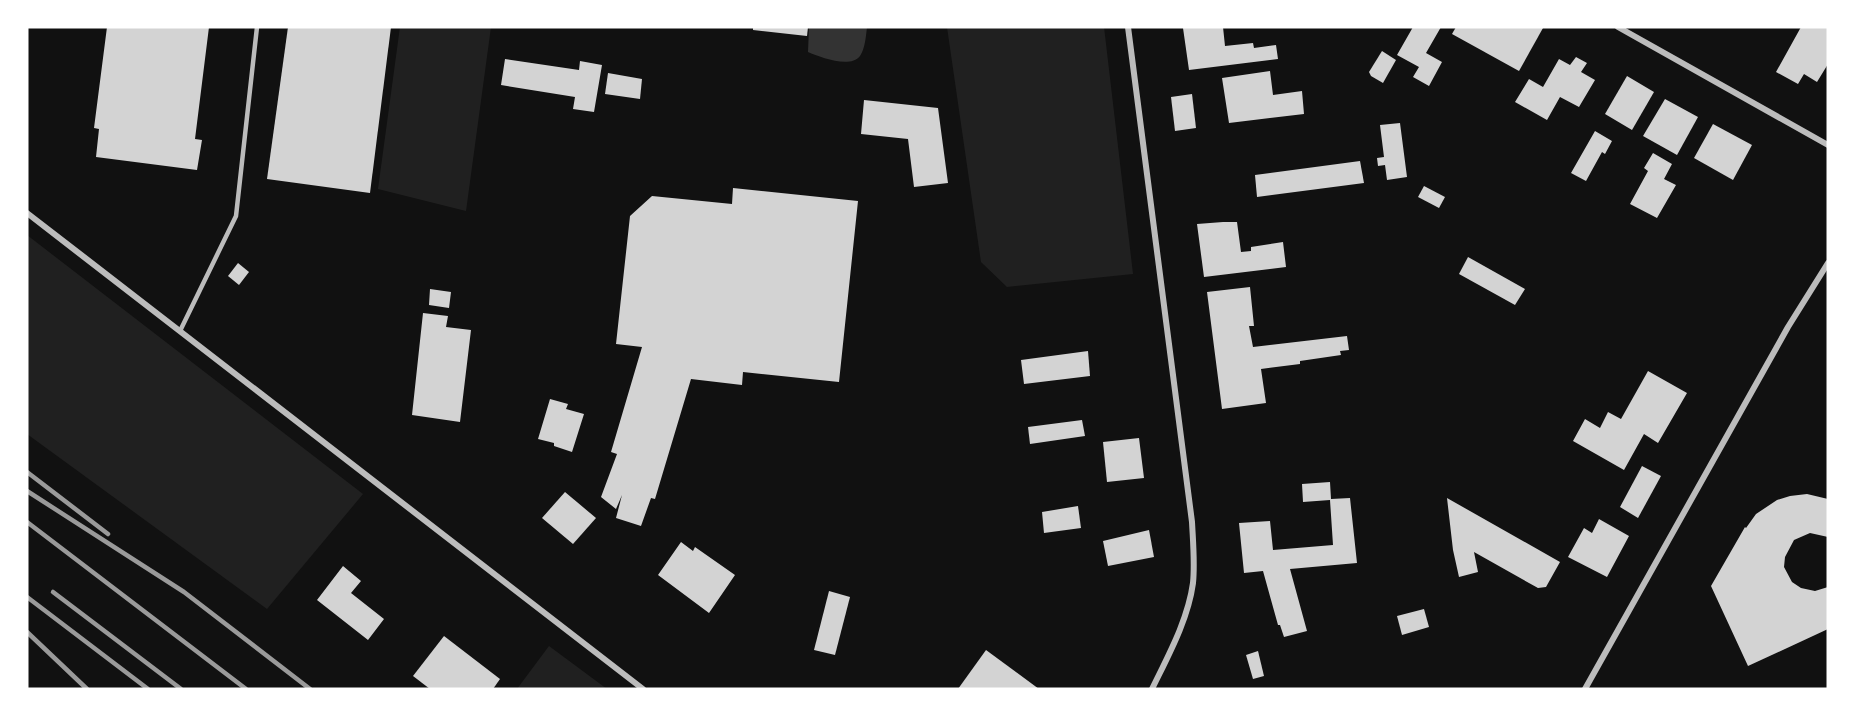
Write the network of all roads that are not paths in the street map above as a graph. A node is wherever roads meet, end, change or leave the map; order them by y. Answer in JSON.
{"nodes":[{"id":1,"x":257,"y":27,"type":"edge"},
{"id":2,"x":1128,"y":27,"type":"edge"},
{"id":3,"x":1618,"y":27,"type":"edge"},
{"id":4,"x":1828,"y":146,"type":"edge"},
{"id":5,"x":27,"y":213,"type":"edge"},
{"id":6,"x":1828,"y":263,"type":"edge"},
{"id":7,"x":180,"y":331,"type":"junction"},
{"id":8,"x":643,"y":689,"type":"edge"},
{"id":9,"x":1152,"y":689,"type":"edge"},
{"id":10,"x":1585,"y":689,"type":"edge"}],
"edges":[{"from":1,"to":7,"type":"lane"},
{"from":2,"to":9,"type":"street"},
{"from":3,"to":4,"type":"street"},
{"from":5,"to":7,"type":"street"},
{"from":6,"to":10,"type":"street"},
{"from":7,"to":8,"type":"street"}]}
